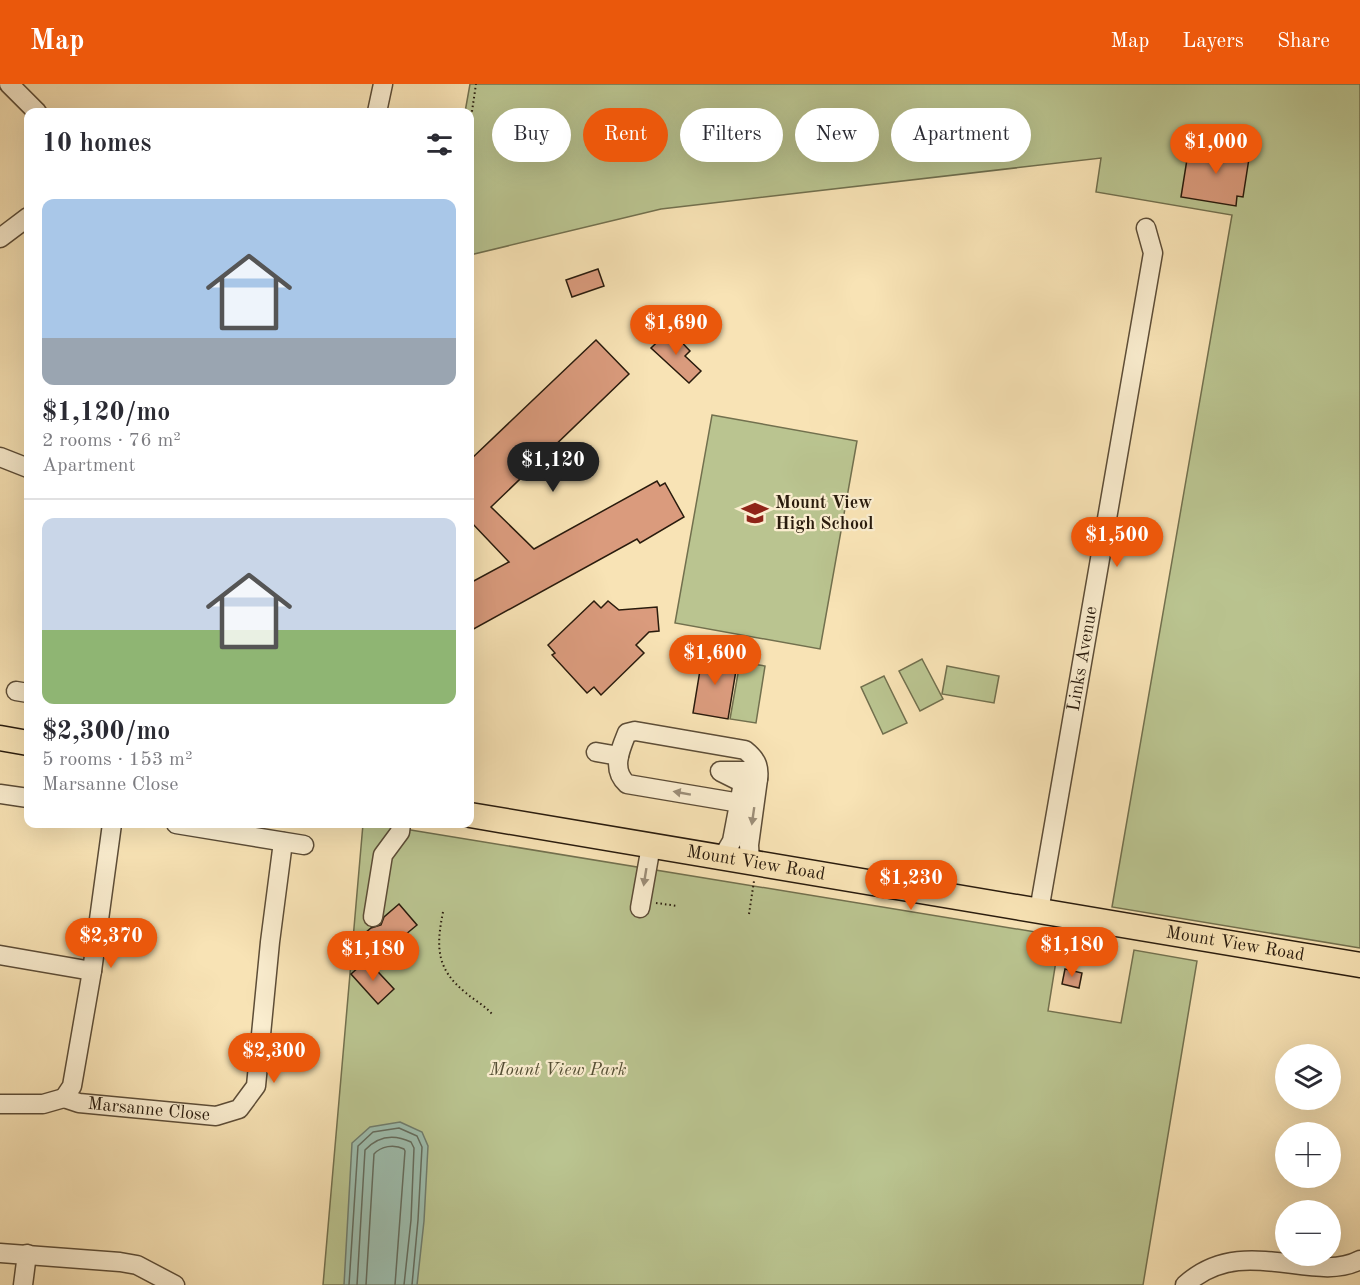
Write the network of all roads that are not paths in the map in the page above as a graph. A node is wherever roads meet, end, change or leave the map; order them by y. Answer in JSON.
{"nodes":[{"id":1,"x":9,"y":84,"type":"edge"},
{"id":2,"x":383,"y":84,"type":"edge"},
{"id":3,"x":33,"y":108,"type":"edge"},
{"id":4,"x":379,"y":108,"type":"edge"},
{"id":5,"x":24,"y":220,"type":"edge"},
{"id":6,"x":1146,"y":228,"type":"dead end"},
{"id":7,"x":0,"y":238,"type":"edge"},
{"id":8,"x":0,"y":457,"type":"edge"},
{"id":9,"x":24,"y":462,"type":"edge"},
{"id":10,"x":0,"y":738,"type":"edge"},
{"id":11,"x":24,"y":742,"type":"edge"},
{"id":12,"x":596,"y":752,"type":"dead end"},
{"id":13,"x":619,"y":756,"type":"junction"},
{"id":14,"x":758,"y":779,"type":"junction"},
{"id":15,"x":0,"y":794,"type":"edge"},
{"id":16,"x":24,"y":797,"type":"edge"},
{"id":17,"x":740,"y":803,"type":"junction"},
{"id":18,"x":474,"y":816,"type":"edge"},
{"id":19,"x":111,"y":828,"type":"edge"},
{"id":20,"x":200,"y":828,"type":"edge"},
{"id":21,"x":400,"y":828,"type":"edge"},
{"id":22,"x":283,"y":842,"type":"junction"},
{"id":23,"x":304,"y":844,"type":"dead end"},
{"id":24,"x":651,"y":846,"type":"junction"},
{"id":25,"x":722,"y":858,"type":"junction"},
{"id":26,"x":754,"y":863,"type":"junction"},
{"id":27,"x":641,"y":905,"type":"road end"},
{"id":28,"x":1039,"y":911,"type":"junction"},
{"id":29,"x":373,"y":917,"type":"dead end"},
{"id":30,"x":0,"y":955,"type":"edge"},
{"id":31,"x":1360,"y":965,"type":"edge"},
{"id":32,"x":92,"y":971,"type":"junction"},
{"id":33,"x":64,"y":1098,"type":"junction"},
{"id":34,"x":0,"y":1104,"type":"edge"},
{"id":35,"x":0,"y":1253,"type":"edge"},
{"id":36,"x":27,"y":1254,"type":"junction"},
{"id":37,"x":1360,"y":1260,"type":"edge"},
{"id":38,"x":23,"y":1285,"type":"edge"},
{"id":39,"x":175,"y":1285,"type":"edge"},
{"id":40,"x":1185,"y":1285,"type":"edge"}],
"edges":[{"from":1,"to":3,"type":"street"},
{"from":2,"to":4,"type":"street"},
{"from":5,"to":7,"type":"street"},
{"from":6,"to":28,"type":"street","name":"Links Avenue"},
{"from":8,"to":9,"type":"street"},
{"from":10,"to":11,"type":"main road"},
{"from":12,"to":13,"type":"street"},
{"from":13,"to":14,"type":"street"},
{"from":17,"to":13,"type":"street","one_way":true},
{"from":14,"to":17,"type":"street"},
{"from":14,"to":26,"type":"street","one_way":true},
{"from":15,"to":16,"type":"street"},
{"from":17,"to":25,"type":"street"},
{"from":18,"to":24,"type":"main road","name":"Mount View Road"},
{"from":19,"to":32,"type":"street","name":"Marsanne Close"},
{"from":20,"to":22,"type":"street"},
{"from":21,"to":29,"type":"street"},
{"from":22,"to":23,"type":"street"},
{"from":22,"to":33,"type":"street","name":"Marsanne Close"},
{"from":24,"to":25,"type":"main road","name":"Mount View Road"},
{"from":24,"to":27,"type":"street","one_way":true},
{"from":25,"to":26,"type":"main road","name":"Mount View Road"},
{"from":26,"to":28,"type":"main road","name":"Mount View Road"},
{"from":28,"to":31,"type":"main road","name":"Mount View Road"},
{"from":30,"to":32,"type":"street"},
{"from":32,"to":33,"type":"street","name":"Marsanne Close"},
{"from":33,"to":34,"type":"street"},
{"from":35,"to":36,"type":"street"},
{"from":36,"to":38,"type":"street"},
{"from":36,"to":39,"type":"street"},
{"from":37,"to":40,"type":"street"}]}
